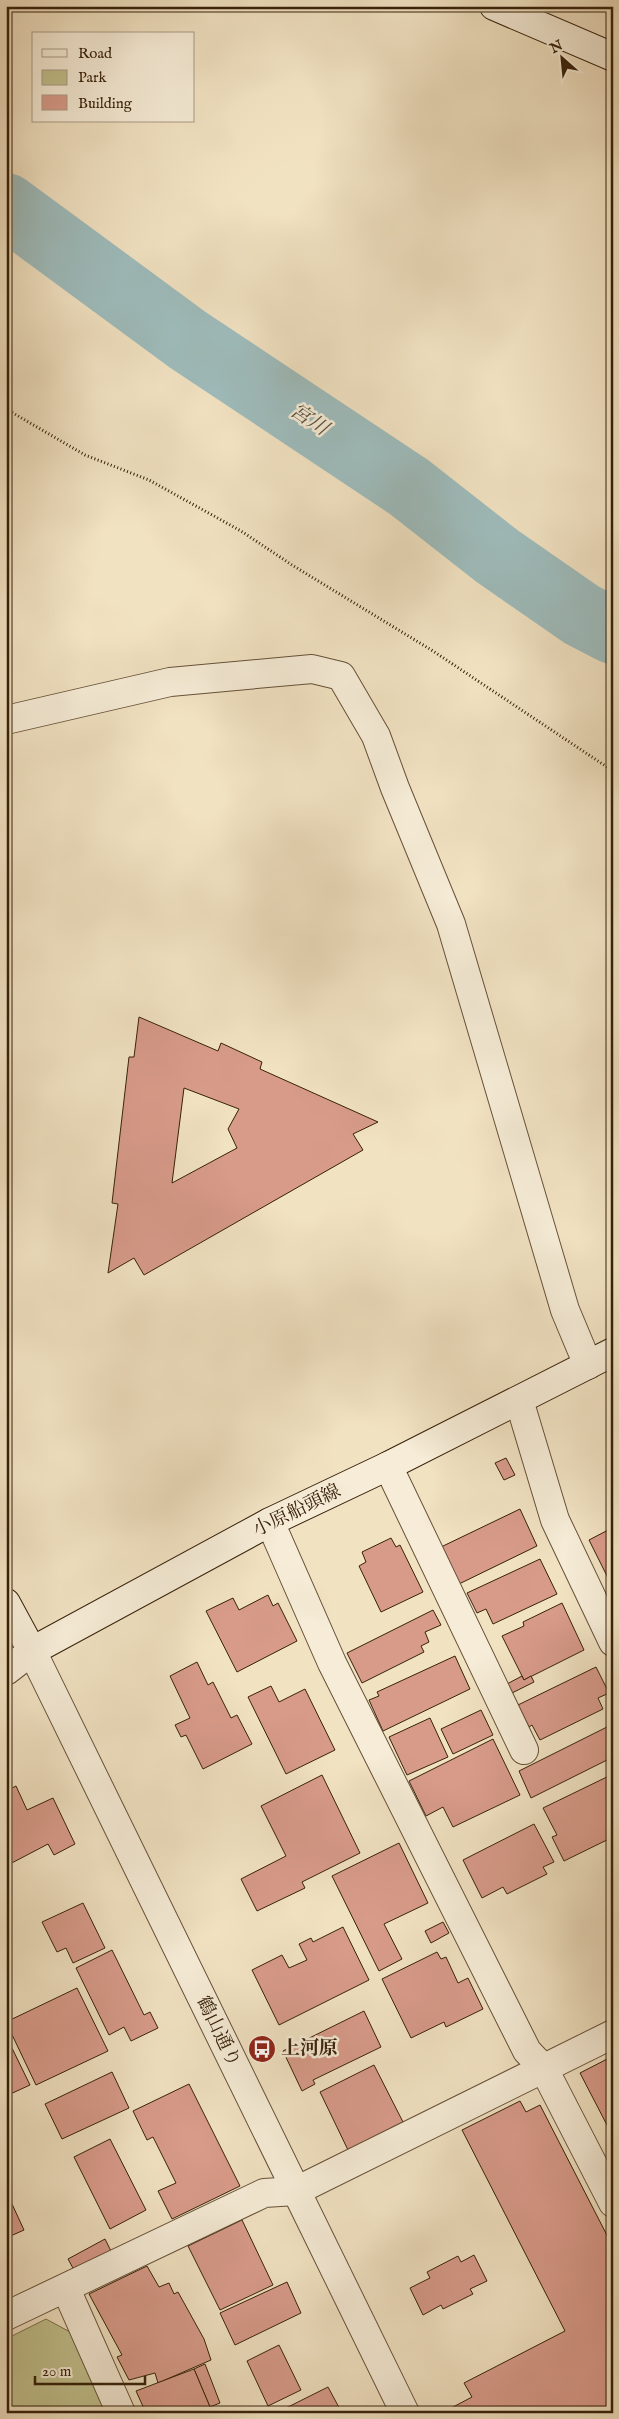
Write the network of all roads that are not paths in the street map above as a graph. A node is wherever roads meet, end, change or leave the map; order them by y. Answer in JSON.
{"nodes":[{"id":1,"x":494,"y":6,"type":"edge"},
{"id":2,"x":613,"y":58,"type":"edge"},
{"id":3,"x":6,"y":720,"type":"edge"},
{"id":4,"x":613,"y":1352,"type":"edge"},
{"id":5,"x":588,"y":1365,"type":"junction"},
{"id":6,"x":519,"y":1400,"type":"junction"},
{"id":7,"x":388,"y":1466,"type":"junction"},
{"id":8,"x":270,"y":1522,"type":"junction"},
{"id":9,"x":6,"y":1604,"type":"edge"},
{"id":10,"x":613,"y":1642,"type":"edge"},
{"id":11,"x":32,"y":1651,"type":"junction"},
{"id":12,"x":6,"y":1671,"type":"edge"},
{"id":13,"x":524,"y":1750,"type":"dead end"},
{"id":14,"x":613,"y":2034,"type":"edge"},
{"id":15,"x":544,"y":2068,"type":"junction"},
{"id":16,"x":296,"y":2191,"type":"junction"},
{"id":17,"x":613,"y":2203,"type":"edge"},
{"id":18,"x":66,"y":2289,"type":"junction"},
{"id":19,"x":8,"y":2312,"type":"edge"},
{"id":20,"x":121,"y":2413,"type":"edge"},
{"id":21,"x":405,"y":2413,"type":"edge"}],
"edges":[{"from":1,"to":2,"type":"street"},
{"from":3,"to":5,"type":"street"},
{"from":4,"to":5,"type":"street","name":"小原船頭線"},
{"from":5,"to":6,"type":"street","name":"小原船頭線"},
{"from":6,"to":7,"type":"street","name":"小原船頭線"},
{"from":6,"to":10,"type":"street"},
{"from":7,"to":8,"type":"street","name":"小原船頭線"},
{"from":7,"to":13,"type":"street"},
{"from":8,"to":11,"type":"street","name":"小原船頭線"},
{"from":8,"to":15,"type":"street"},
{"from":9,"to":11,"type":"street"},
{"from":11,"to":12,"type":"street","name":"小原船頭線"},
{"from":11,"to":16,"type":"street","name":"鶴山通り"},
{"from":14,"to":15,"type":"street"},
{"from":15,"to":16,"type":"street"},
{"from":15,"to":17,"type":"street"},
{"from":16,"to":18,"type":"street"},
{"from":16,"to":21,"type":"street","name":"鶴山通り"},
{"from":18,"to":19,"type":"street"},
{"from":18,"to":20,"type":"street"}]}
